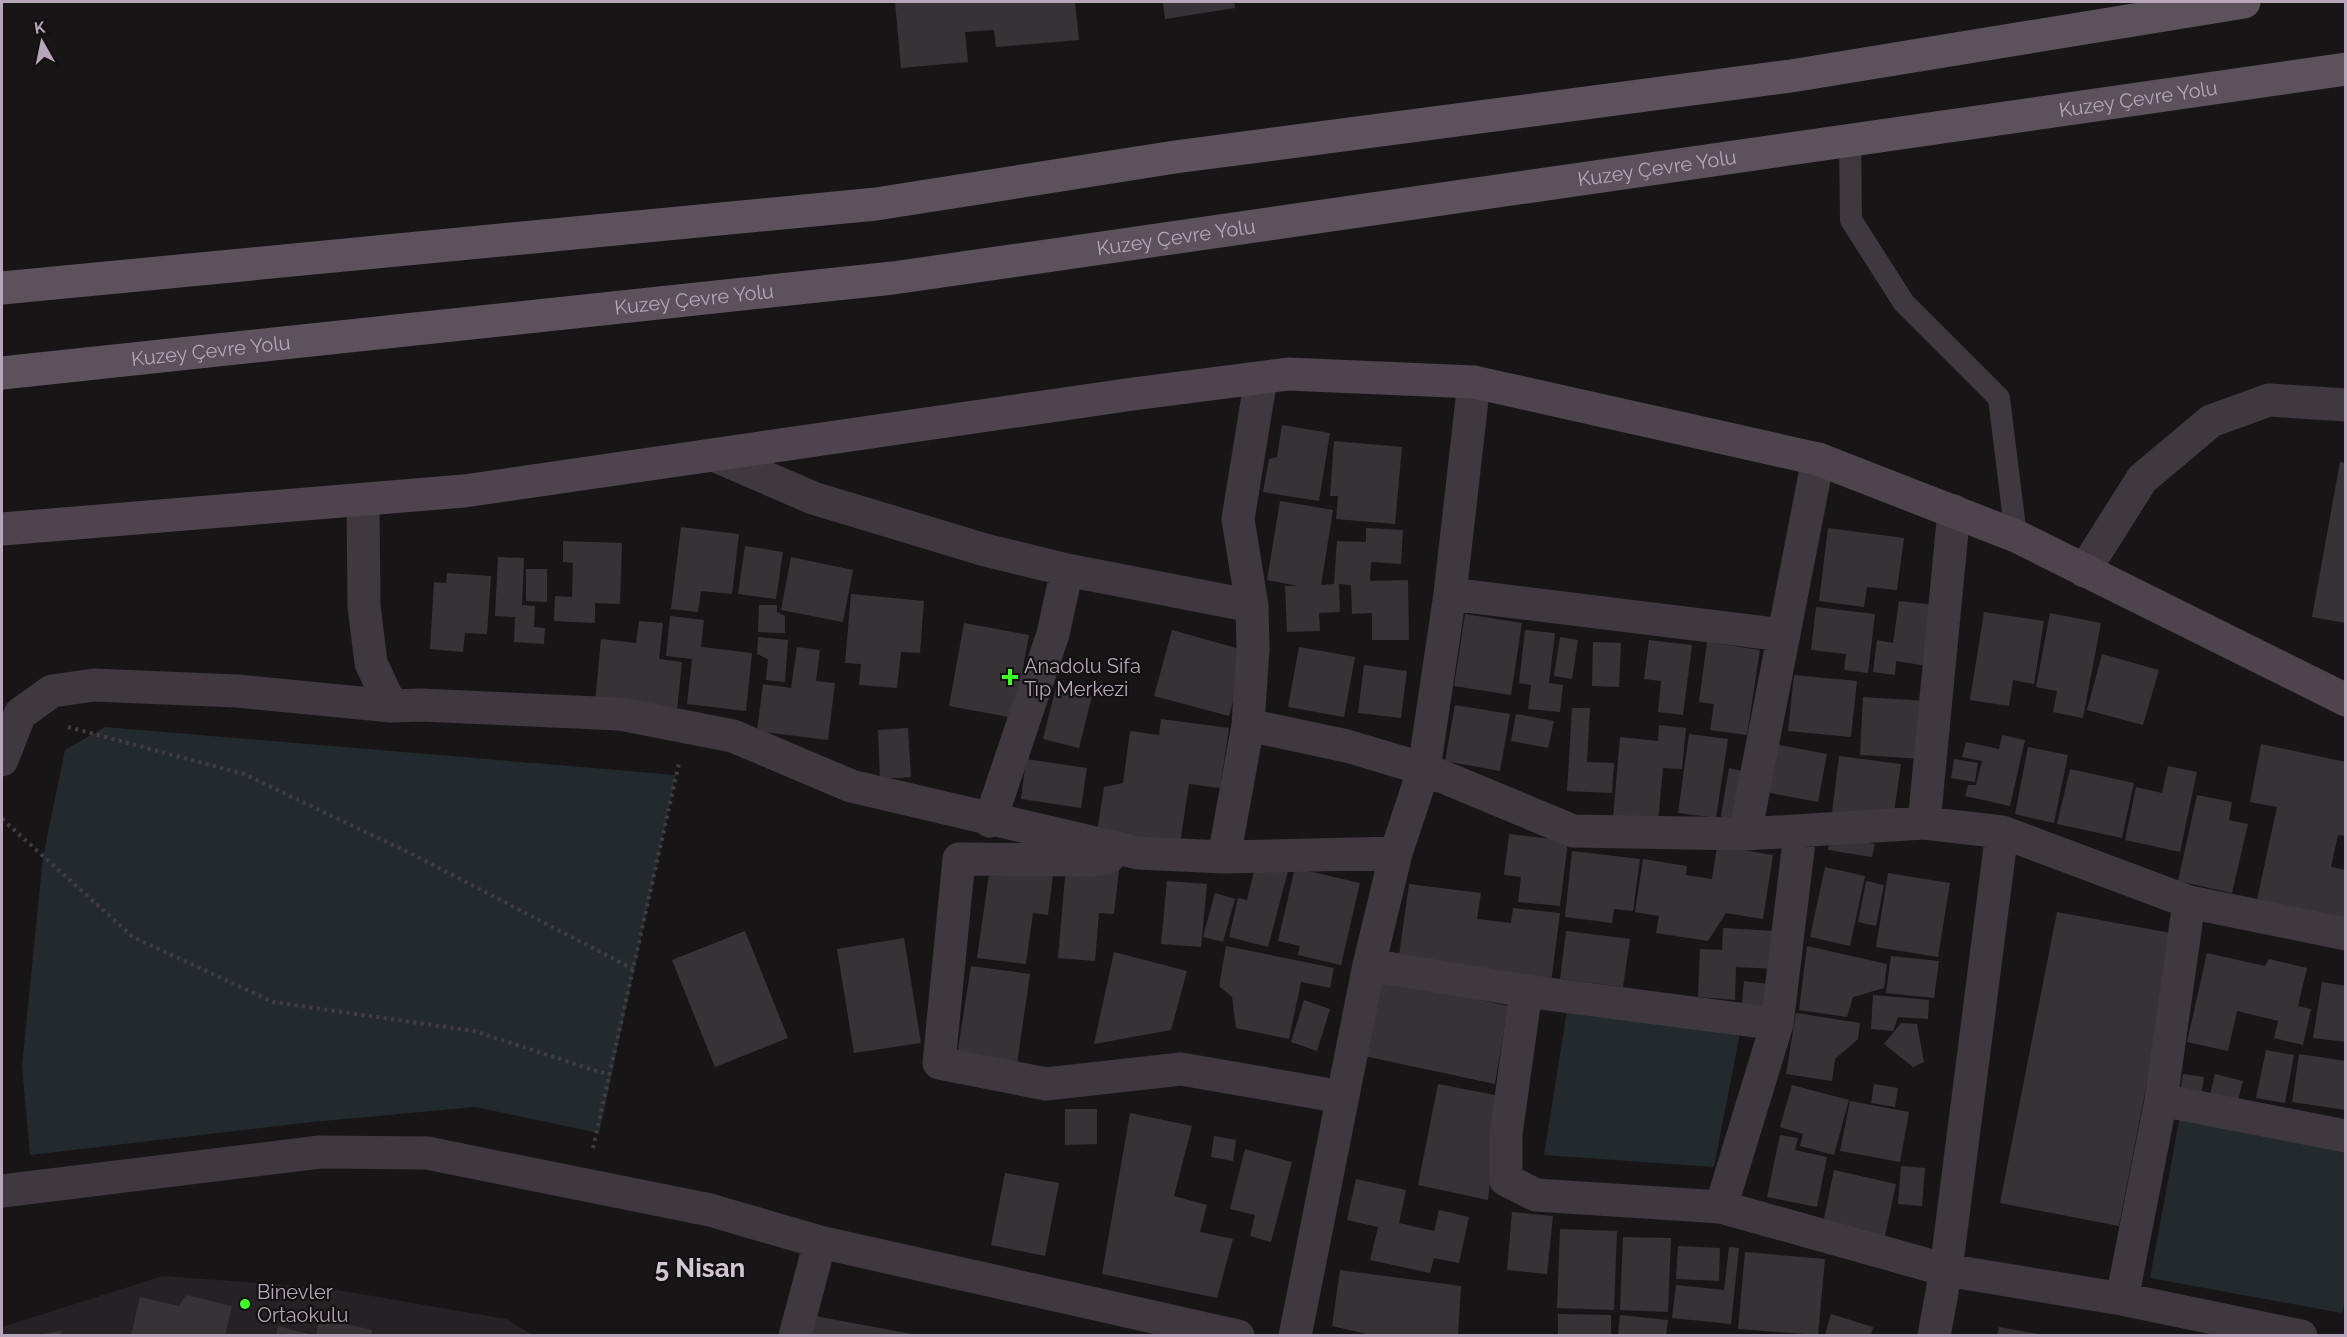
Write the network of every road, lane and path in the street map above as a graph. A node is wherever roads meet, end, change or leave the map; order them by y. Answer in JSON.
{"nodes":[{"id":1,"x":2228,"y":3,"type":"edge"},
{"id":2,"x":2346,"y":69,"type":"edge"},
{"id":3,"x":1850,"y":141,"type":"junction"},
{"id":4,"x":2,"y":288,"type":"edge"},
{"id":5,"x":2,"y":373,"type":"edge"},
{"id":6,"x":1260,"y":378,"type":"junction"},
{"id":7,"x":1474,"y":382,"type":"junction"},
{"id":8,"x":2346,"y":405,"type":"edge"},
{"id":9,"x":716,"y":456,"type":"junction"},
{"id":10,"x":1818,"y":459,"type":"junction"},
{"id":11,"x":363,"y":500,"type":"junction"},
{"id":12,"x":1954,"y":511,"type":"junction"},
{"id":13,"x":2,"y":529,"type":"edge"},
{"id":14,"x":2016,"y":536,"type":"junction"},
{"id":15,"x":1067,"y":570,"type":"junction"},
{"id":16,"x":2085,"y":571,"type":"junction"},
{"id":17,"x":1450,"y":594,"type":"junction"},
{"id":18,"x":1252,"y":606,"type":"junction"},
{"id":19,"x":1784,"y":635,"type":"junction"},
{"id":20,"x":2346,"y":700,"type":"edge"},
{"id":21,"x":391,"y":706,"type":"junction"},
{"id":22,"x":20,"y":714,"type":"junction"},
{"id":23,"x":1248,"y":725,"type":"junction"},
{"id":24,"x":687,"y":727,"type":"junction"},
{"id":25,"x":2,"y":759,"type":"edge"},
{"id":26,"x":1424,"y":769,"type":"junction"},
{"id":27,"x":2,"y":819,"type":"edge"},
{"id":28,"x":990,"y":821,"type":"junction"},
{"id":29,"x":1924,"y":823,"type":"junction"},
{"id":30,"x":1800,"y":832,"type":"junction"},
{"id":31,"x":2002,"y":832,"type":"junction"},
{"id":32,"x":1745,"y":834,"type":"junction"},
{"id":33,"x":1138,"y":853,"type":"junction"},
{"id":34,"x":1396,"y":854,"type":"junction"},
{"id":35,"x":1224,"y":857,"type":"junction"},
{"id":36,"x":2189,"y":902,"type":"junction"},
{"id":37,"x":2346,"y":934,"type":"edge"},
{"id":38,"x":1369,"y":965,"type":"junction"},
{"id":39,"x":633,"y":969,"type":"junction"},
{"id":40,"x":1526,"y":991,"type":"junction"},
{"id":41,"x":1778,"y":1024,"type":"junction"},
{"id":42,"x":609,"y":1075,"type":"junction"},
{"id":43,"x":1342,"y":1098,"type":"junction"},
{"id":44,"x":2162,"y":1100,"type":"junction"},
{"id":45,"x":2346,"y":1136,"type":"edge"},
{"id":46,"x":585,"y":1184,"type":"junction"},
{"id":47,"x":2,"y":1191,"type":"edge"},
{"id":48,"x":1721,"y":1207,"type":"junction"},
{"id":49,"x":820,"y":1242,"type":"junction"},
{"id":50,"x":1946,"y":1270,"type":"junction"},
{"id":51,"x":2122,"y":1299,"type":"junction"},
{"id":52,"x":795,"y":1335,"type":"edge"},
{"id":53,"x":1238,"y":1335,"type":"edge"},
{"id":54,"x":1295,"y":1335,"type":"edge"},
{"id":55,"x":1934,"y":1335,"type":"edge"},
{"id":56,"x":2301,"y":1335,"type":"edge"}],
"edges":[{"from":1,"to":4,"type":"main road"},
{"from":2,"to":3,"type":"main road","name":"Kuzey Çevre Yolu"},
{"from":3,"to":5,"type":"main road","name":"Kuzey Çevre Yolu"},
{"from":3,"to":14,"type":"lane"},
{"from":6,"to":7,"type":"street"},
{"from":6,"to":9,"type":"street"},
{"from":6,"to":18,"type":"street"},
{"from":7,"to":10,"type":"street"},
{"from":7,"to":17,"type":"street"},
{"from":8,"to":16,"type":"street"},
{"from":9,"to":11,"type":"street"},
{"from":9,"to":15,"type":"street"},
{"from":10,"to":12,"type":"street"},
{"from":10,"to":19,"type":"street"},
{"from":11,"to":13,"type":"street"},
{"from":11,"to":21,"type":"street"},
{"from":12,"to":14,"type":"street"},
{"from":12,"to":29,"type":"street"},
{"from":14,"to":16,"type":"street"},
{"from":15,"to":18,"type":"street"},
{"from":15,"to":28,"type":"street"},
{"from":16,"to":20,"type":"street"},
{"from":17,"to":19,"type":"street"},
{"from":17,"to":26,"type":"street"},
{"from":18,"to":23,"type":"street"},
{"from":19,"to":32,"type":"street"},
{"from":21,"to":22,"type":"street"},
{"from":21,"to":24,"type":"street"},
{"from":22,"to":25,"type":"street"},
{"from":22,"to":39,"type":"path"},
{"from":23,"to":26,"type":"street"},
{"from":23,"to":35,"type":"street"},
{"from":24,"to":28,"type":"street"},
{"from":24,"to":39,"type":"path"},
{"from":26,"to":32,"type":"street"},
{"from":26,"to":34,"type":"street"},
{"from":27,"to":42,"type":"path"},
{"from":28,"to":33,"type":"street"},
{"from":29,"to":30,"type":"street"},
{"from":29,"to":31,"type":"street"},
{"from":30,"to":32,"type":"street"},
{"from":30,"to":41,"type":"street"},
{"from":31,"to":36,"type":"street"},
{"from":31,"to":50,"type":"street"},
{"from":33,"to":35,"type":"street"},
{"from":33,"to":43,"type":"street"},
{"from":34,"to":35,"type":"street"},
{"from":34,"to":38,"type":"street"},
{"from":36,"to":37,"type":"street"},
{"from":36,"to":44,"type":"street"},
{"from":38,"to":40,"type":"street"},
{"from":38,"to":43,"type":"street"},
{"from":39,"to":42,"type":"path"},
{"from":40,"to":41,"type":"street"},
{"from":40,"to":48,"type":"street"},
{"from":41,"to":48,"type":"street"},
{"from":42,"to":46,"type":"path"},
{"from":43,"to":54,"type":"street"},
{"from":44,"to":45,"type":"street"},
{"from":44,"to":51,"type":"street"},
{"from":46,"to":47,"type":"street"},
{"from":46,"to":49,"type":"street"},
{"from":48,"to":50,"type":"street"},
{"from":49,"to":52,"type":"street"},
{"from":49,"to":53,"type":"street"},
{"from":50,"to":51,"type":"street"},
{"from":50,"to":55,"type":"street"},
{"from":51,"to":56,"type":"street"}]}
